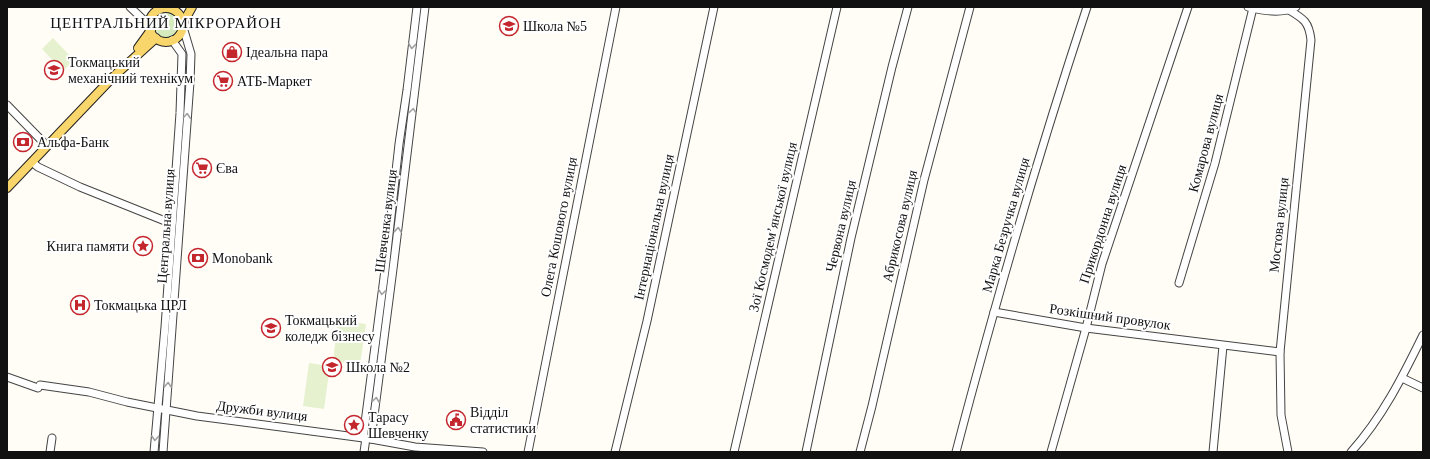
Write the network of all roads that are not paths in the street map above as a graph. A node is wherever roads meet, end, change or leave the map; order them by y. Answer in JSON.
{"nodes":[{"id":1,"x":130,"y":7,"type":"edge"},
{"id":2,"x":192,"y":7,"type":"edge"},
{"id":3,"x":417,"y":7,"type":"edge"},
{"id":4,"x":425,"y":7,"type":"edge"},
{"id":5,"x":616,"y":7,"type":"edge"},
{"id":6,"x":714,"y":7,"type":"edge"},
{"id":7,"x":837,"y":7,"type":"edge"},
{"id":8,"x":908,"y":7,"type":"edge"},
{"id":9,"x":970,"y":7,"type":"edge"},
{"id":10,"x":1087,"y":7,"type":"edge"},
{"id":11,"x":1188,"y":7,"type":"edge"},
{"id":12,"x":167,"y":8,"type":"edge"},
{"id":13,"x":1251,"y":8,"type":"edge"},
{"id":14,"x":1292,"y":9,"type":"edge"},
{"id":15,"x":415,"y":20,"type":"junction"},
{"id":16,"x":424,"y":21,"type":"junction"},
{"id":17,"x":183,"y":25,"type":"junction"},
{"id":18,"x":150,"y":28,"type":"junction"},
{"id":19,"x":156,"y":38,"type":"junction"},
{"id":20,"x":172,"y":40,"type":"junction"},
{"id":21,"x":131,"y":59,"type":"junction"},
{"id":22,"x":7,"y":105,"type":"edge"},
{"id":23,"x":47,"y":146,"type":"junction"},
{"id":24,"x":32,"y":162,"type":"junction"},
{"id":25,"x":179,"y":178,"type":"junction"},
{"id":26,"x":7,"y":188,"type":"edge"},
{"id":27,"x":393,"y":197,"type":"junction"},
{"id":28,"x":401,"y":198,"type":"junction"},
{"id":29,"x":172,"y":222,"type":"junction"},
{"id":30,"x":1179,"y":283,"type":"dead end"},
{"id":31,"x":994,"y":312,"type":"junction"},
{"id":32,"x":1086,"y":328,"type":"junction"},
{"id":33,"x":1423,"y":335,"type":"edge"},
{"id":34,"x":1223,"y":346,"type":"junction"},
{"id":35,"x":1280,"y":352,"type":"junction"},
{"id":36,"x":7,"y":377,"type":"edge"},
{"id":37,"x":1402,"y":378,"type":"junction"},
{"id":38,"x":1423,"y":388,"type":"edge"},
{"id":39,"x":157,"y":408,"type":"junction"},
{"id":40,"x":166,"y":409,"type":"junction"},
{"id":41,"x":52,"y":438,"type":"dead end"},
{"id":42,"x":366,"y":438,"type":"junction"},
{"id":43,"x":50,"y":452,"type":"edge"},
{"id":44,"x":154,"y":452,"type":"edge"},
{"id":45,"x":163,"y":452,"type":"edge"},
{"id":46,"x":364,"y":452,"type":"edge"},
{"id":47,"x":483,"y":452,"type":"edge"},
{"id":48,"x":528,"y":452,"type":"edge"},
{"id":49,"x":615,"y":452,"type":"edge"},
{"id":50,"x":734,"y":452,"type":"edge"},
{"id":51,"x":806,"y":452,"type":"edge"},
{"id":52,"x":860,"y":452,"type":"edge"},
{"id":53,"x":956,"y":452,"type":"edge"},
{"id":54,"x":1051,"y":452,"type":"edge"},
{"id":55,"x":1213,"y":452,"type":"edge"},
{"id":56,"x":1288,"y":452,"type":"edge"},
{"id":57,"x":1296,"y":452,"type":"edge"},
{"id":58,"x":1351,"y":452,"type":"edge"}],
"edges":[{"from":1,"to":18,"type":"street"},
{"from":2,"to":17,"type":"main road"},
{"from":3,"to":15,"type":"street","name":"Шевченка вулиця"},
{"from":4,"to":16,"type":"street","name":"Шевченка вулиця"},
{"from":5,"to":48,"type":"street","name":"Олега Кошового вулиця"},
{"from":6,"to":49,"type":"street","name":"Інтернаціональна вулиця"},
{"from":7,"to":50,"type":"street","name":"Зої Космодем’янської вулиця"},
{"from":8,"to":51,"type":"street","name":"Червона вулиця"},
{"from":9,"to":52,"type":"street","name":"Абрикосова вулиця"},
{"from":10,"to":31,"type":"street","name":"Марка Безручка вулиця"},
{"from":11,"to":32,"type":"street","name":"Прикордонна вулиця"},
{"from":12,"to":17,"type":"main road"},
{"from":12,"to":18,"type":"main road"},
{"from":13,"to":14,"type":"street"},
{"from":13,"to":30,"type":"street","name":"Комарова вулиця"},
{"from":14,"to":35,"type":"street","name":"Мостова вулиця"},
{"from":15,"to":16,"type":"street"},
{"from":15,"to":27,"type":"street","name":"Шевченка вулиця","one_way":true},
{"from":28,"to":16,"type":"street","name":"Шевченка вулиця","one_way":true},
{"from":17,"to":20,"type":"main road"},
{"from":25,"to":17,"type":"street","name":"Центральна вулиця","one_way":true},
{"from":18,"to":19,"type":"main road"},
{"from":18,"to":21,"type":"main road"},
{"from":19,"to":20,"type":"main road"},
{"from":19,"to":21,"type":"main road"},
{"from":20,"to":25,"type":"street","name":"Центральна вулиця"},
{"from":21,"to":23,"type":"main road"},
{"from":22,"to":23,"type":"street"},
{"from":23,"to":24,"type":"main road"},
{"from":24,"to":26,"type":"main road"},
{"from":24,"to":29,"type":"street"},
{"from":25,"to":29,"type":"street","name":"Центральна вулиця"},
{"from":40,"to":25,"type":"street","name":"Центральна вулиця","one_way":true},
{"from":27,"to":28,"type":"street"},
{"from":27,"to":42,"type":"street","name":"Шевченка вулиця","one_way":true},
{"from":42,"to":28,"type":"street","name":"Шевченка вулиця","one_way":true},
{"from":29,"to":39,"type":"street","name":"Центральна вулиця"},
{"from":31,"to":32,"type":"street","name":"Розкішний провулок"},
{"from":31,"to":53,"type":"street","name":"Марка Безручка вулиця"},
{"from":32,"to":34,"type":"street","name":"Розкішний провулок"},
{"from":32,"to":54,"type":"street","name":"Прикордонна вулиця"},
{"from":33,"to":37,"type":"street"},
{"from":34,"to":35,"type":"street","name":"Розкішний провулок"},
{"from":34,"to":55,"type":"street"},
{"from":35,"to":56,"type":"street","name":"Мостова вулиця"},
{"from":36,"to":39,"type":"street","name":"Дружби вулиця"},
{"from":37,"to":38,"type":"street"},
{"from":37,"to":58,"type":"street"},
{"from":39,"to":40,"type":"street","name":"Дружби вулиця"},
{"from":39,"to":44,"type":"street","name":"Центральна вулиця","one_way":true},
{"from":40,"to":42,"type":"street","name":"Дружби вулиця"},
{"from":40,"to":45,"type":"street","name":"Центральна вулиця"},
{"from":41,"to":43,"type":"street"},
{"from":42,"to":46,"type":"street","name":"Шевченка вулиця"},
{"from":42,"to":47,"type":"street","name":"Дружби вулиця"},
{"from":56,"to":57,"type":"street"}]}
